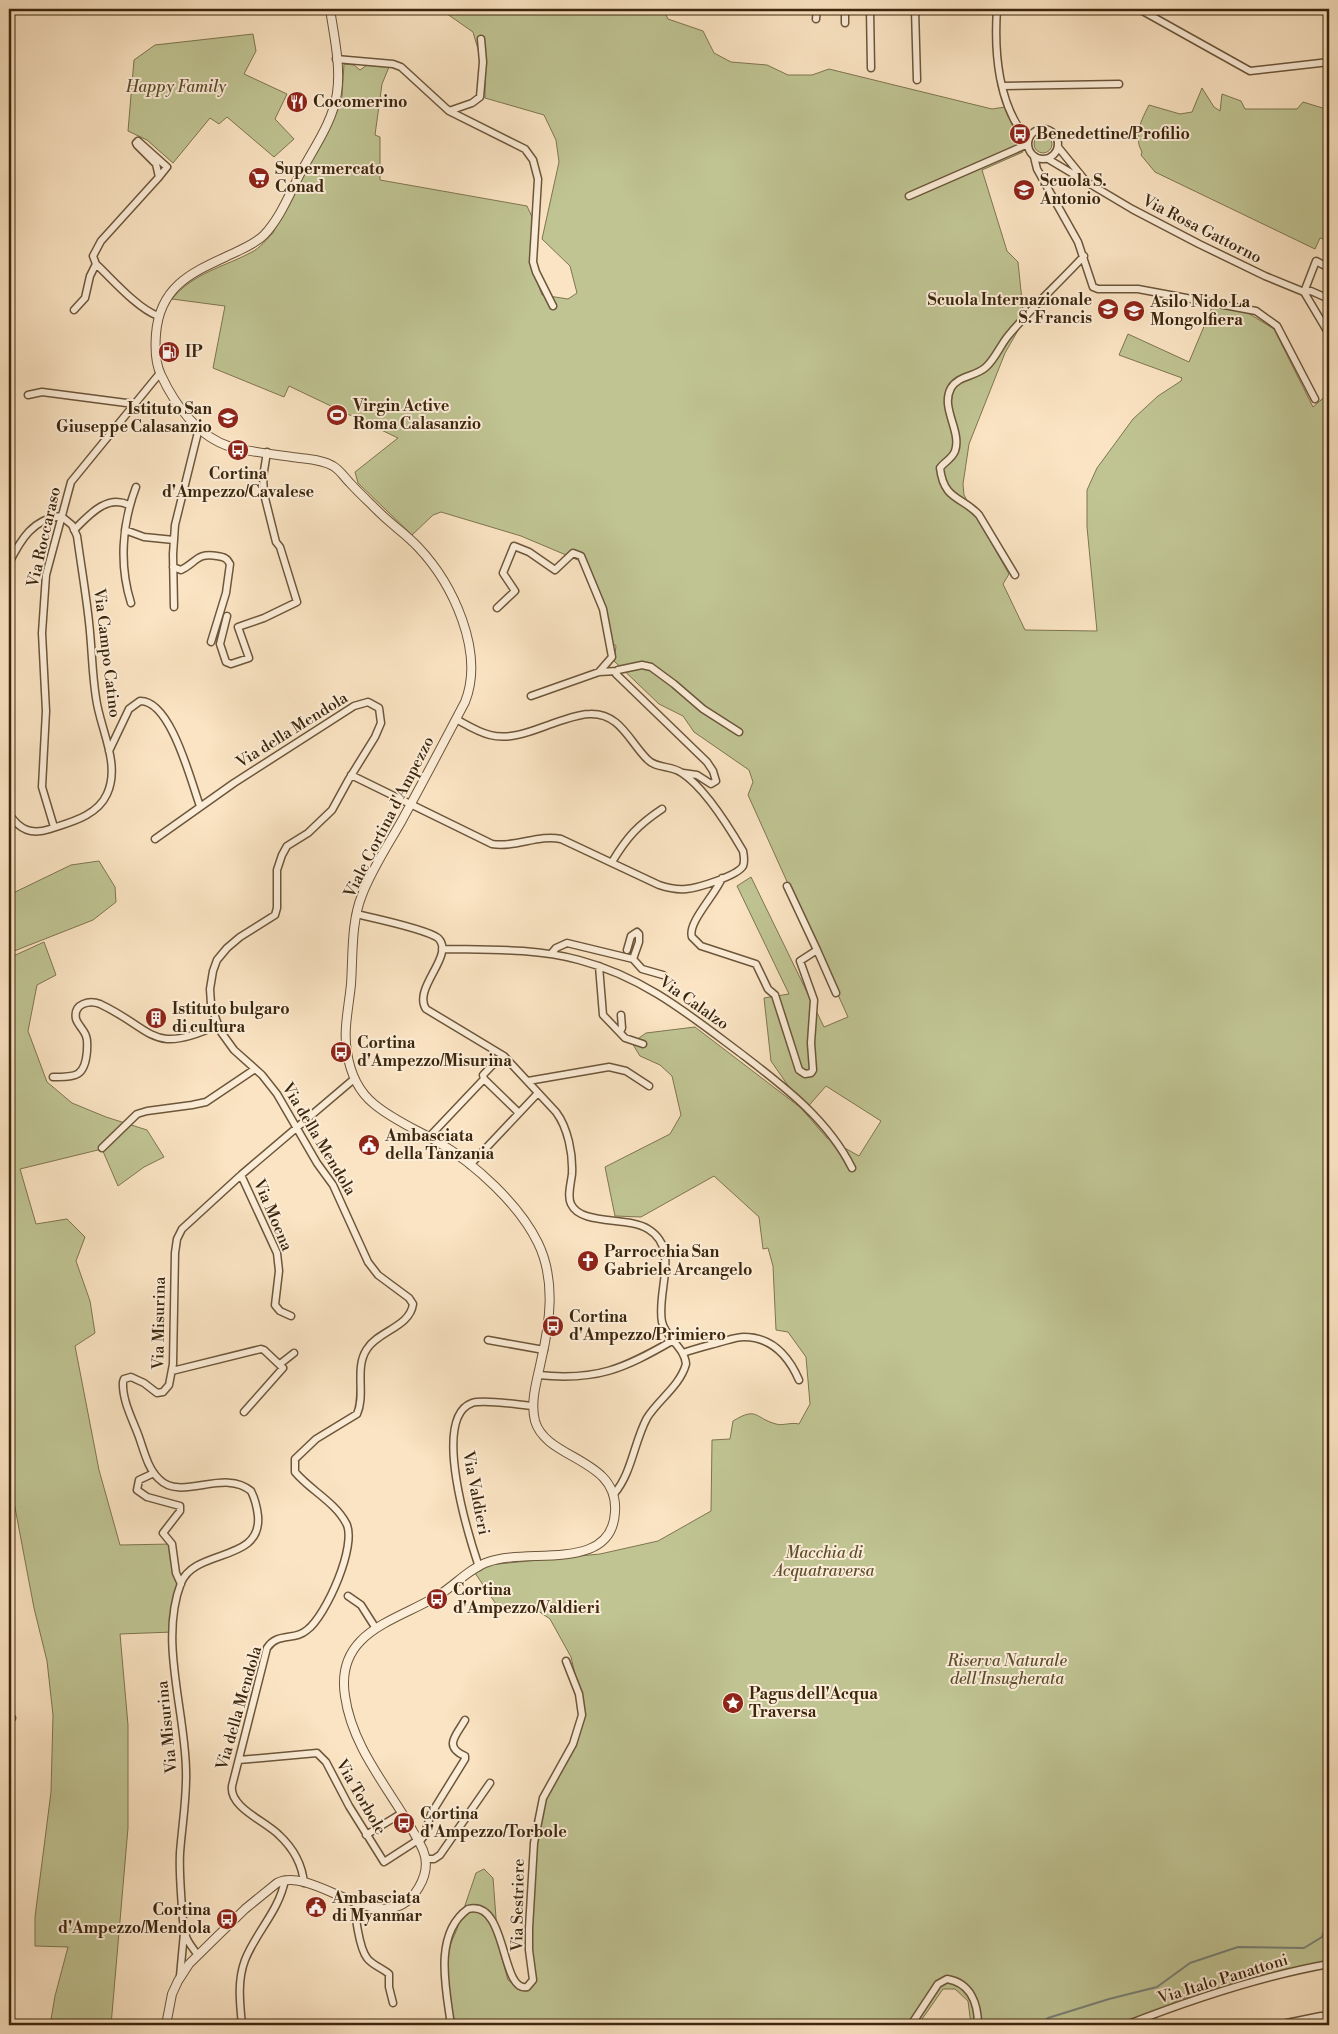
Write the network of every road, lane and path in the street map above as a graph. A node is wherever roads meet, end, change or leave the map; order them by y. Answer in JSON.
{"nodes":[{"id":1,"x":330,"y":9,"type":"edge"},
{"id":2,"x":817,"y":9,"type":"edge"},
{"id":3,"x":845,"y":9,"type":"edge"},
{"id":4,"x":870,"y":9,"type":"edge"},
{"id":5,"x":914,"y":9,"type":"edge"},
{"id":6,"x":997,"y":9,"type":"edge"},
{"id":7,"x":1139,"y":9,"type":"edge"},
{"id":8,"x":816,"y":20,"type":"dead end"},
{"id":9,"x":845,"y":23,"type":"dead end"},
{"id":10,"x":481,"y":39,"type":"dead end"},
{"id":11,"x":336,"y":58,"type":"junction"},
{"id":12,"x":1329,"y":62,"type":"edge"},
{"id":13,"x":871,"y":68,"type":"dead end"},
{"id":14,"x":917,"y":80,"type":"dead end"},
{"id":15,"x":1119,"y":84,"type":"dead end"},
{"id":16,"x":1002,"y":86,"type":"junction"},
{"id":17,"x":449,"y":111,"type":"junction"},
{"id":18,"x":1028,"y":142,"type":"junction"},
{"id":19,"x":1058,"y":147,"type":"junction"},
{"id":20,"x":1034,"y":156,"type":"junction"},
{"id":21,"x":1048,"y":159,"type":"junction"},
{"id":22,"x":158,"y":177,"type":"junction"},
{"id":23,"x":1091,"y":186,"type":"junction"},
{"id":24,"x":909,"y":196,"type":"dead end"},
{"id":25,"x":1084,"y":256,"type":"junction"},
{"id":26,"x":96,"y":264,"type":"junction"},
{"id":27,"x":1329,"y":268,"type":"edge"},
{"id":28,"x":1304,"y":292,"type":"junction"},
{"id":29,"x":1329,"y":299,"type":"edge"},
{"id":30,"x":553,"y":306,"type":"dead end"},
{"id":31,"x":74,"y":310,"type":"dead end"},
{"id":32,"x":158,"y":316,"type":"junction"},
{"id":33,"x":1329,"y":334,"type":"edge"},
{"id":34,"x":160,"y":374,"type":"junction"},
{"id":35,"x":28,"y":395,"type":"dead end"},
{"id":36,"x":1315,"y":399,"type":"dead end"},
{"id":37,"x":134,"y":404,"type":"junction"},
{"id":38,"x":199,"y":428,"type":"junction"},
{"id":39,"x":266,"y":452,"type":"junction"},
{"id":40,"x":136,"y":487,"type":"dead end"},
{"id":41,"x":129,"y":505,"type":"junction"},
{"id":42,"x":61,"y":516,"type":"junction"},
{"id":43,"x":74,"y":530,"type":"junction"},
{"id":44,"x":125,"y":530,"type":"junction"},
{"id":45,"x":174,"y":540,"type":"junction"},
{"id":46,"x":9,"y":563,"type":"edge"},
{"id":47,"x":173,"y":567,"type":"junction"},
{"id":48,"x":1015,"y":575,"type":"dead end"},
{"id":49,"x":131,"y":603,"type":"dead end"},
{"id":50,"x":174,"y":607,"type":"dead end"},
{"id":51,"x":497,"y":608,"type":"dead end"},
{"id":52,"x":227,"y":616,"type":"dead end"},
{"id":53,"x":211,"y":642,"type":"dead end"},
{"id":54,"x":617,"y":671,"type":"junction"},
{"id":55,"x":599,"y":672,"type":"junction"},
{"id":56,"x":530,"y":696,"type":"dead end"},
{"id":57,"x":456,"y":719,"type":"junction"},
{"id":58,"x":739,"y":732,"type":"dead end"},
{"id":59,"x":109,"y":751,"type":"junction"},
{"id":60,"x":683,"y":773,"type":"junction"},
{"id":61,"x":351,"y":775,"type":"junction"},
{"id":62,"x":410,"y":804,"type":"junction"},
{"id":63,"x":200,"y":806,"type":"junction"},
{"id":64,"x":662,"y":809,"type":"dead end"},
{"id":65,"x":9,"y":814,"type":"edge"},
{"id":66,"x":54,"y":827,"type":"junction"},
{"id":67,"x":154,"y":839,"type":"dead end"},
{"id":68,"x":612,"y":862,"type":"junction"},
{"id":69,"x":722,"y":878,"type":"junction"},
{"id":70,"x":787,"y":886,"type":"dead end"},
{"id":71,"x":356,"y":914,"type":"junction"},
{"id":72,"x":442,"y":949,"type":"junction"},
{"id":73,"x":627,"y":950,"type":"dead end"},
{"id":74,"x":817,"y":950,"type":"junction"},
{"id":75,"x":551,"y":954,"type":"junction"},
{"id":76,"x":633,"y":959,"type":"junction"},
{"id":77,"x":600,"y":966,"type":"junction"},
{"id":78,"x":663,"y":975,"type":"dead end"},
{"id":79,"x":836,"y":994,"type":"dead end"},
{"id":80,"x":621,"y":1015,"type":"dead end"},
{"id":81,"x":218,"y":1025,"type":"junction"},
{"id":82,"x":620,"y":1032,"type":"junction"},
{"id":83,"x":644,"y":1044,"type":"dead end"},
{"id":84,"x":502,"y":1055,"type":"junction"},
{"id":85,"x":255,"y":1070,"type":"junction"},
{"id":86,"x":53,"y":1078,"type":"dead end"},
{"id":87,"x":354,"y":1079,"type":"junction"},
{"id":88,"x":484,"y":1080,"type":"junction"},
{"id":89,"x":528,"y":1081,"type":"junction"},
{"id":90,"x":649,"y":1086,"type":"dead end"},
{"id":91,"x":538,"y":1093,"type":"junction"},
{"id":92,"x":519,"y":1113,"type":"junction"},
{"id":93,"x":296,"y":1128,"type":"junction"},
{"id":94,"x":429,"y":1137,"type":"junction"},
{"id":95,"x":102,"y":1148,"type":"dead end"},
{"id":96,"x":470,"y":1165,"type":"junction"},
{"id":97,"x":852,"y":1168,"type":"dead end"},
{"id":98,"x":241,"y":1176,"type":"junction"},
{"id":99,"x":291,"y":1316,"type":"dead end"},
{"id":100,"x":488,"y":1340,"type":"dead end"},
{"id":101,"x":672,"y":1341,"type":"junction"},
{"id":102,"x":544,"y":1350,"type":"junction"},
{"id":103,"x":294,"y":1353,"type":"dead end"},
{"id":104,"x":683,"y":1353,"type":"junction"},
{"id":105,"x":280,"y":1364,"type":"junction"},
{"id":106,"x":172,"y":1371,"type":"junction"},
{"id":107,"x":538,"y":1375,"type":"junction"},
{"id":108,"x":799,"y":1380,"type":"dead end"},
{"id":109,"x":533,"y":1406,"type":"junction"},
{"id":110,"x":244,"y":1412,"type":"dead end"},
{"id":111,"x":154,"y":1473,"type":"junction"},
{"id":112,"x":614,"y":1494,"type":"junction"},
{"id":113,"x":478,"y":1566,"type":"junction"},
{"id":114,"x":181,"y":1584,"type":"junction"},
{"id":115,"x":348,"y":1596,"type":"dead end"},
{"id":116,"x":375,"y":1628,"type":"junction"},
{"id":117,"x":566,"y":1660,"type":"dead end"},
{"id":118,"x":465,"y":1720,"type":"dead end"},
{"id":119,"x":239,"y":1760,"type":"junction"},
{"id":120,"x":490,"y":1784,"type":"dead end"},
{"id":121,"x":402,"y":1813,"type":"junction"},
{"id":122,"x":366,"y":1834,"type":"junction"},
{"id":123,"x":419,"y":1841,"type":"junction"},
{"id":124,"x":426,"y":1859,"type":"junction"},
{"id":125,"x":284,"y":1880,"type":"junction"},
{"id":126,"x":304,"y":1883,"type":"junction"},
{"id":127,"x":357,"y":1903,"type":"junction"},
{"id":128,"x":184,"y":1929,"type":"junction"},
{"id":129,"x":198,"y":1955,"type":"junction"},
{"id":130,"x":1329,"y":1964,"type":"edge"},
{"id":131,"x":180,"y":1976,"type":"junction"},
{"id":132,"x":393,"y":2003,"type":"dead end"},
{"id":133,"x":1329,"y":2017,"type":"edge"},
{"id":134,"x":166,"y":2025,"type":"edge"},
{"id":135,"x":242,"y":2025,"type":"edge"},
{"id":136,"x":451,"y":2025,"type":"edge"},
{"id":137,"x":912,"y":2025,"type":"edge"},
{"id":138,"x":978,"y":2025,"type":"edge"},
{"id":139,"x":1126,"y":2025,"type":"edge"},
{"id":140,"x":1277,"y":2025,"type":"edge"}],
"edges":[{"from":1,"to":11,"type":"street","name":"Viale Cortina d'Ampezzo"},
{"from":2,"to":8,"type":"street"},
{"from":3,"to":9,"type":"street"},
{"from":4,"to":13,"type":"street"},
{"from":5,"to":14,"type":"street"},
{"from":6,"to":16,"type":"street"},
{"from":7,"to":12,"type":"street"},
{"from":10,"to":17,"type":"street"},
{"from":11,"to":17,"type":"street"},
{"from":11,"to":32,"type":"street","name":"Viale Cortina d'Ampezzo"},
{"from":15,"to":16,"type":"street"},
{"from":16,"to":18,"type":"street"},
{"from":17,"to":30,"type":"street"},
{"from":18,"to":19,"type":"street"},
{"from":18,"to":20,"type":"street"},
{"from":18,"to":24,"type":"street"},
{"from":19,"to":21,"type":"street"},
{"from":19,"to":23,"type":"street","name":"Via Rosa Gattorno"},
{"from":20,"to":21,"type":"street"},
{"from":20,"to":25,"type":"street"},
{"from":21,"to":23,"type":"street","name":"Via Rosa Gattorno"},
{"from":22,"to":22,"type":"street"},
{"from":22,"to":26,"type":"street"},
{"from":23,"to":28,"type":"street","name":"Via Rosa Gattorno"},
{"from":25,"to":36,"type":"street"},
{"from":25,"to":48,"type":"street"},
{"from":26,"to":31,"type":"street"},
{"from":26,"to":32,"type":"street"},
{"from":27,"to":28,"type":"street"},
{"from":28,"to":29,"type":"street","name":"Via Rosa Gattorno"},
{"from":28,"to":33,"type":"street"},
{"from":32,"to":34,"type":"street","name":"Viale Cortina d'Ampezzo"},
{"from":34,"to":37,"type":"street","name":"Via Roccaraso"},
{"from":34,"to":38,"type":"street","name":"Viale Cortina d'Ampezzo"},
{"from":35,"to":37,"type":"street"},
{"from":37,"to":42,"type":"street","name":"Via Roccaraso"},
{"from":38,"to":39,"type":"street","name":"Viale Cortina d'Ampezzo"},
{"from":38,"to":45,"type":"street"},
{"from":39,"to":52,"type":"street"},
{"from":39,"to":57,"type":"street","name":"Viale Cortina d'Ampezzo"},
{"from":40,"to":41,"type":"street"},
{"from":41,"to":43,"type":"street"},
{"from":41,"to":44,"type":"street"},
{"from":42,"to":43,"type":"street"},
{"from":42,"to":46,"type":"street"},
{"from":42,"to":66,"type":"street","name":"Via Roccaraso"},
{"from":43,"to":59,"type":"street","name":"Via Campo Catino"},
{"from":44,"to":45,"type":"street"},
{"from":44,"to":49,"type":"street"},
{"from":45,"to":47,"type":"street"},
{"from":47,"to":50,"type":"street"},
{"from":47,"to":53,"type":"street"},
{"from":51,"to":55,"type":"street"},
{"from":54,"to":55,"type":"street"},
{"from":54,"to":58,"type":"street"},
{"from":54,"to":60,"type":"street"},
{"from":55,"to":56,"type":"street"},
{"from":57,"to":60,"type":"street"},
{"from":57,"to":62,"type":"street","name":"Viale Cortina d'Ampezzo"},
{"from":59,"to":63,"type":"street"},
{"from":59,"to":66,"type":"street","name":"Via Campo Catino"},
{"from":60,"to":69,"type":"street"},
{"from":61,"to":62,"type":"street"},
{"from":61,"to":63,"type":"street","name":"Via della Mendola"},
{"from":61,"to":81,"type":"street","name":"Via della Mendola"},
{"from":62,"to":68,"type":"street"},
{"from":62,"to":71,"type":"street","name":"Viale Cortina d'Ampezzo"},
{"from":63,"to":67,"type":"street","name":"Via della Mendola"},
{"from":64,"to":68,"type":"street"},
{"from":65,"to":66,"type":"street","name":"Via Campo Catino"},
{"from":68,"to":69,"type":"street"},
{"from":69,"to":74,"type":"street"},
{"from":70,"to":74,"type":"street"},
{"from":71,"to":72,"type":"street"},
{"from":71,"to":87,"type":"street","name":"Viale Cortina d'Ampezzo"},
{"from":72,"to":75,"type":"street","name":"Via Calalzo"},
{"from":72,"to":84,"type":"street"},
{"from":73,"to":76,"type":"street"},
{"from":74,"to":79,"type":"street"},
{"from":75,"to":76,"type":"street"},
{"from":75,"to":77,"type":"street","name":"Via Calalzo"},
{"from":76,"to":78,"type":"street"},
{"from":77,"to":82,"type":"street"},
{"from":77,"to":97,"type":"street","name":"Via Calalzo"},
{"from":80,"to":82,"type":"street"},
{"from":81,"to":85,"type":"street","name":"Via della Mendola"},
{"from":81,"to":86,"type":"street"},
{"from":82,"to":83,"type":"street"},
{"from":84,"to":88,"type":"street"},
{"from":84,"to":89,"type":"street"},
{"from":85,"to":93,"type":"street","name":"Via della Mendola"},
{"from":85,"to":95,"type":"street"},
{"from":87,"to":93,"type":"street","name":"Via Misurina"},
{"from":87,"to":94,"type":"street","name":"Viale Cortina d'Ampezzo"},
{"from":88,"to":92,"type":"street"},
{"from":88,"to":94,"type":"street"},
{"from":89,"to":90,"type":"street"},
{"from":89,"to":91,"type":"street"},
{"from":91,"to":92,"type":"street"},
{"from":91,"to":101,"type":"street"},
{"from":92,"to":96,"type":"street"},
{"from":93,"to":98,"type":"street","name":"Via Misurina"},
{"from":93,"to":119,"type":"street","name":"Via della Mendola"},
{"from":94,"to":96,"type":"street","name":"Viale Cortina d'Ampezzo"},
{"from":96,"to":102,"type":"street","name":"Viale Cortina d'Ampezzo"},
{"from":98,"to":99,"type":"street","name":"Via Moena"},
{"from":98,"to":106,"type":"street","name":"Via Misurina"},
{"from":100,"to":102,"type":"street"},
{"from":101,"to":104,"type":"street"},
{"from":101,"to":107,"type":"street"},
{"from":102,"to":107,"type":"street","name":"Viale Cortina d'Ampezzo"},
{"from":103,"to":105,"type":"street"},
{"from":104,"to":108,"type":"street"},
{"from":104,"to":112,"type":"street"},
{"from":105,"to":106,"type":"street"},
{"from":105,"to":110,"type":"street"},
{"from":106,"to":111,"type":"street","name":"Via Misurina"},
{"from":107,"to":109,"type":"street","name":"Viale Cortina d'Ampezzo"},
{"from":109,"to":112,"type":"street","name":"Viale Cortina d'Ampezzo"},
{"from":109,"to":113,"type":"street","name":"Via Valdieri"},
{"from":111,"to":114,"type":"street"},
{"from":111,"to":114,"type":"street","name":"Via Misurina"},
{"from":112,"to":113,"type":"street"},
{"from":113,"to":116,"type":"street"},
{"from":114,"to":128,"type":"street","name":"Via Misurina"},
{"from":115,"to":116,"type":"street"},
{"from":116,"to":121,"type":"street"},
{"from":117,"to":136,"type":"street","name":"Via Sestriere"},
{"from":118,"to":123,"type":"street"},
{"from":119,"to":122,"type":"street","name":"Via Torbole"},
{"from":119,"to":126,"type":"street","name":"Via della Mendola"},
{"from":120,"to":124,"type":"street"},
{"from":121,"to":122,"type":"street"},
{"from":121,"to":123,"type":"street"},
{"from":122,"to":123,"type":"street","name":"Via Torbole"},
{"from":123,"to":124,"type":"street"},
{"from":124,"to":127,"type":"street"},
{"from":125,"to":126,"type":"street"},
{"from":125,"to":129,"type":"street"},
{"from":125,"to":135,"type":"street"},
{"from":126,"to":127,"type":"street"},
{"from":127,"to":132,"type":"street"},
{"from":128,"to":129,"type":"street","name":"Via Misurina"},
{"from":128,"to":131,"type":"street","name":"Via Misurina"},
{"from":129,"to":131,"type":"street"},
{"from":130,"to":139,"type":"street","name":"Via Italo Panattoni"},
{"from":131,"to":134,"type":"street"},
{"from":133,"to":140,"type":"street"},
{"from":137,"to":138,"type":"street"}]}
